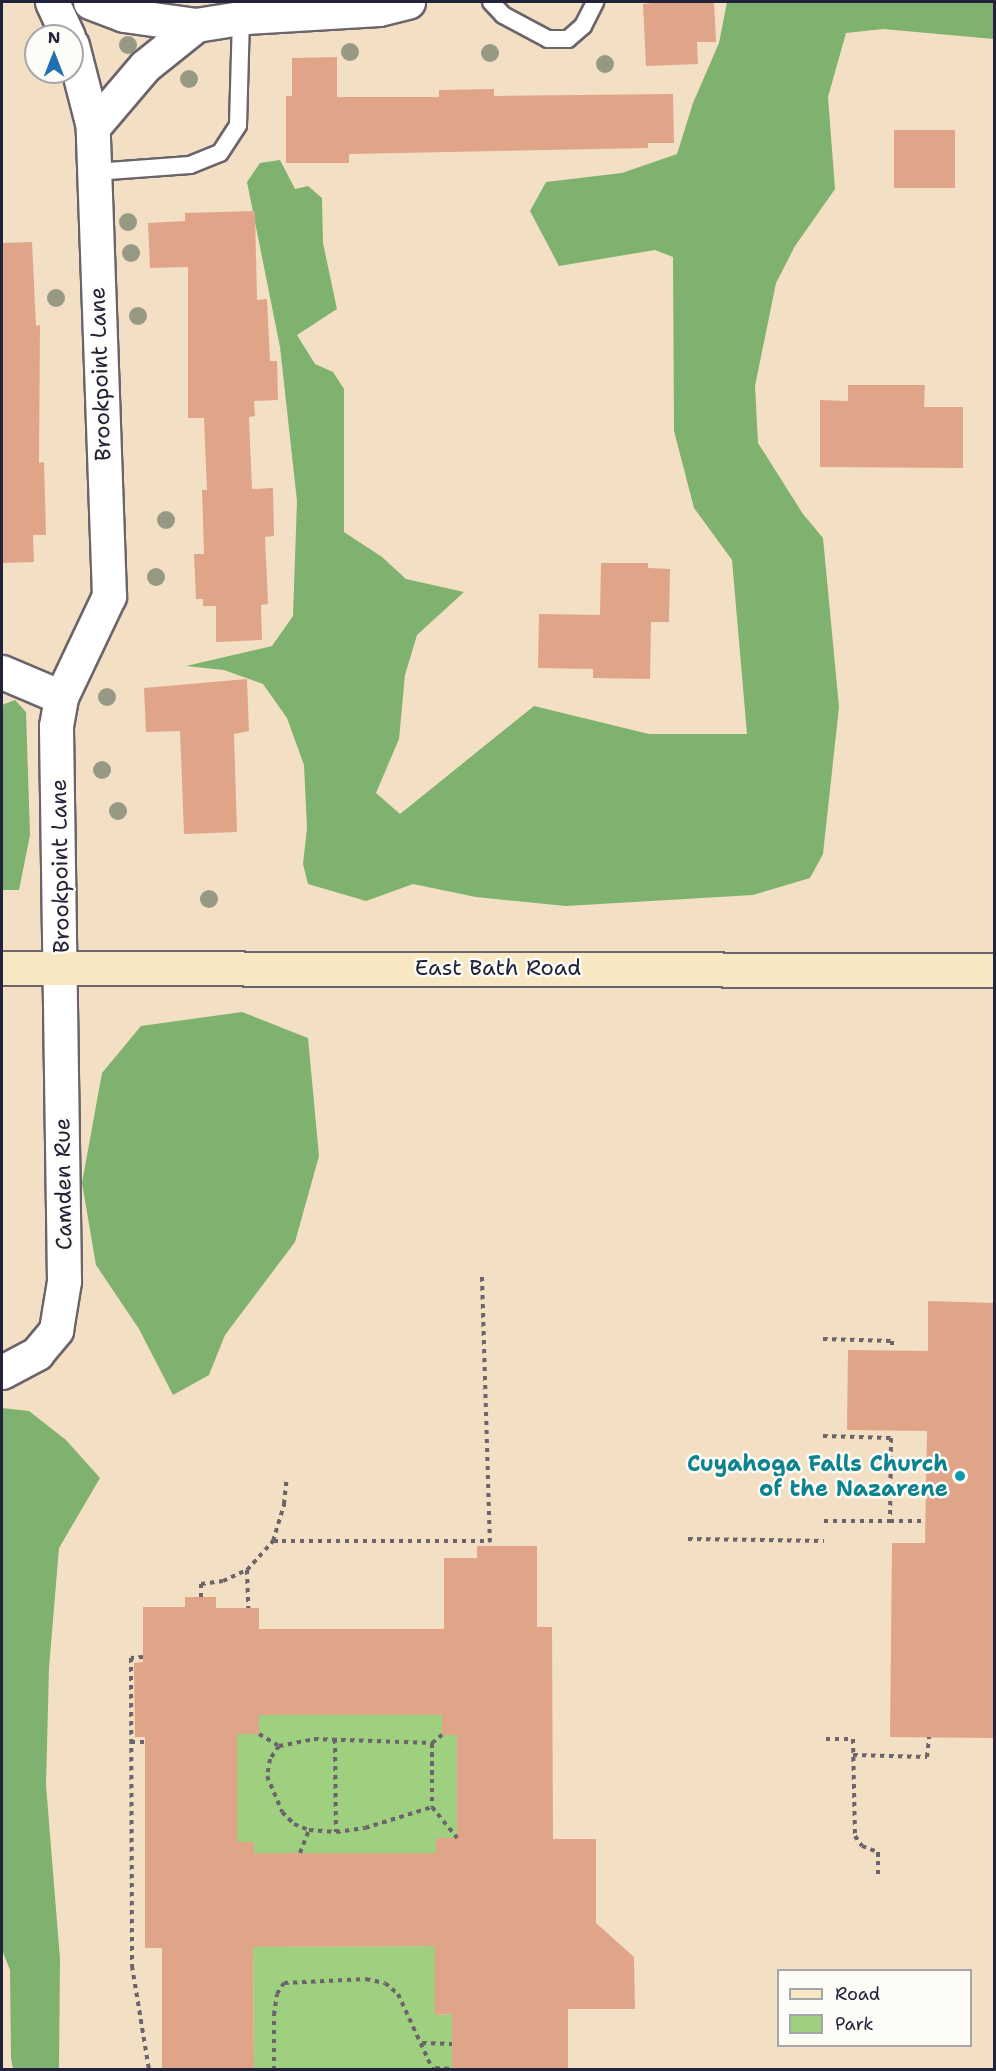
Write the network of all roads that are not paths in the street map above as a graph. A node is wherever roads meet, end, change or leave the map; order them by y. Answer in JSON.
{"nodes":[{"id":1,"x":52,"y":2,"type":"edge"},
{"id":2,"x":90,"y":2,"type":"edge"},
{"id":3,"x":408,"y":2,"type":"edge"},
{"id":4,"x":491,"y":2,"type":"edge"},
{"id":5,"x":595,"y":2,"type":"edge"},
{"id":6,"x":241,"y":17,"type":"junction"},
{"id":7,"x":62,"y":24,"type":"edge"},
{"id":8,"x":196,"y":25,"type":"junction"},
{"id":9,"x":82,"y":84,"type":"edge"},
{"id":10,"x":93,"y":127,"type":"junction"},
{"id":11,"x":95,"y":172,"type":"junction"},
{"id":12,"x":2,"y":672,"type":"edge"},
{"id":13,"x":61,"y":697,"type":"junction"},
{"id":14,"x":2,"y":968,"type":"edge"},
{"id":15,"x":61,"y":968,"type":"junction"},
{"id":16,"x":994,"y":970,"type":"edge"},
{"id":17,"x":2,"y":1372,"type":"edge"}],
"edges":[{"from":1,"to":7,"type":"street"},
{"from":2,"to":8,"type":"street"},
{"from":3,"to":6,"type":"street"},
{"from":4,"to":5,"type":"lane"},
{"from":6,"to":8,"type":"street"},
{"from":6,"to":11,"type":"lane"},
{"from":8,"to":10,"type":"street"},
{"from":9,"to":10,"type":"street","name":"Brookpoint Lane"},
{"from":10,"to":11,"type":"street","name":"Brookpoint Lane"},
{"from":11,"to":13,"type":"street","name":"Brookpoint Lane"},
{"from":12,"to":13,"type":"street"},
{"from":13,"to":15,"type":"street","name":"Brookpoint Lane"},
{"from":14,"to":15,"type":"street","name":"East Bath Road"},
{"from":15,"to":16,"type":"street","name":"East Bath Road"},
{"from":15,"to":17,"type":"street","name":"Camden Rue"}]}
